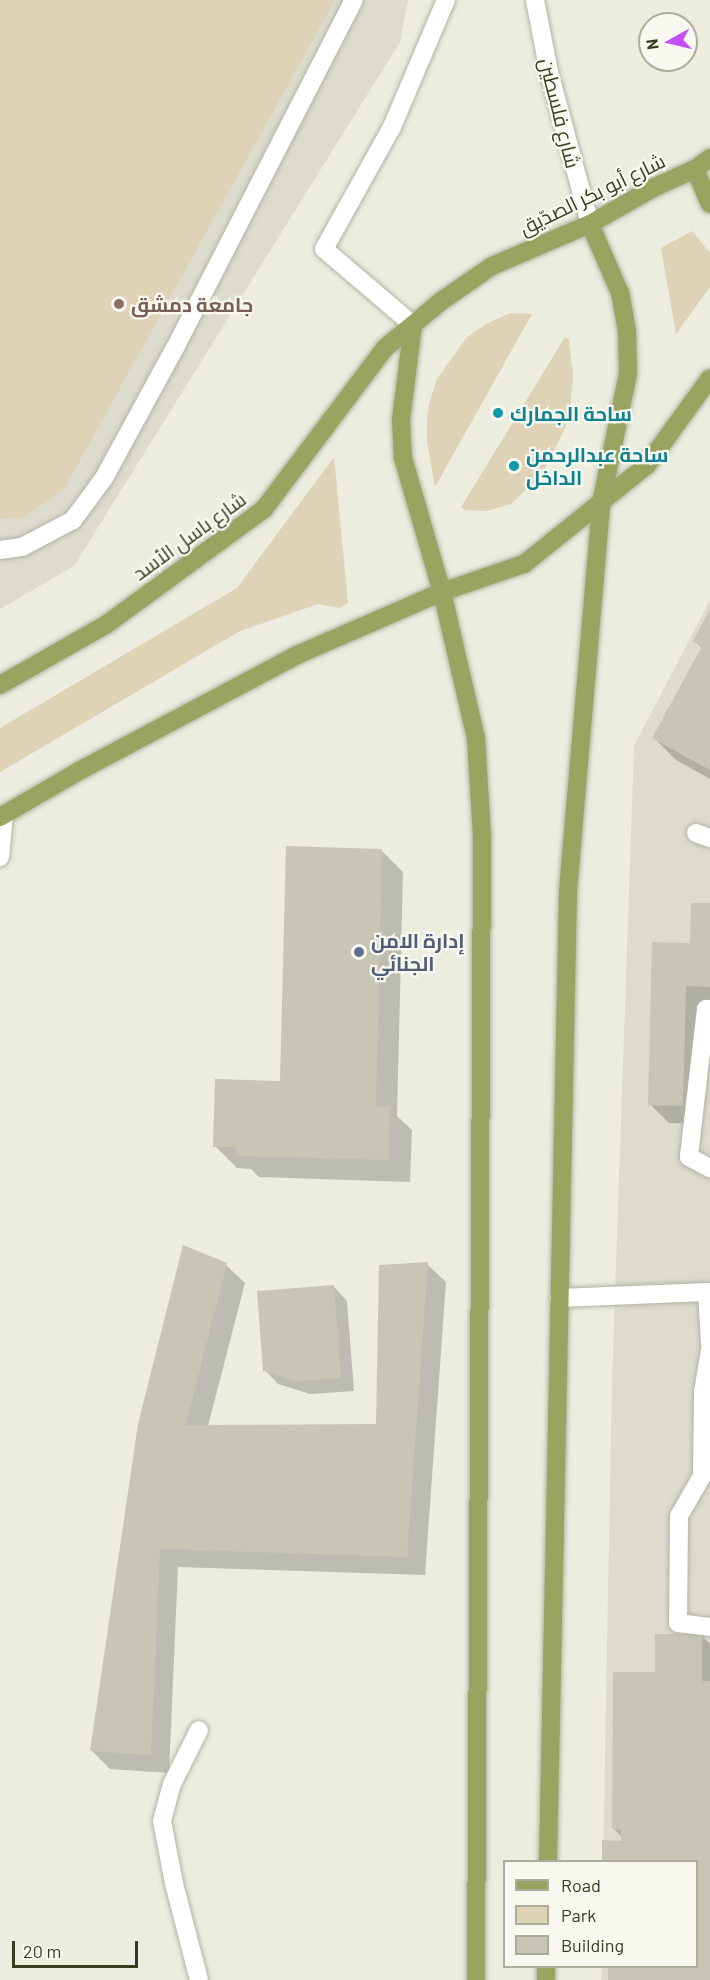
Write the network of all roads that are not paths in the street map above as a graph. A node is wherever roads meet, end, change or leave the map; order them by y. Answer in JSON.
{"nodes":[{"id":1,"x":354,"y":0,"type":"edge"},
{"id":2,"x":446,"y":0,"type":"edge"},
{"id":3,"x":535,"y":0,"type":"edge"},
{"id":4,"x":710,"y":158,"type":"edge"},
{"id":5,"x":695,"y":169,"type":"junction"},
{"id":6,"x":710,"y":204,"type":"edge"},
{"id":7,"x":590,"y":224,"type":"junction"},
{"id":8,"x":412,"y":325,"type":"junction"},
{"id":9,"x":710,"y":378,"type":"edge"},
{"id":10,"x":601,"y":503,"type":"junction"},
{"id":11,"x":0,"y":550,"type":"edge"},
{"id":12,"x":442,"y":592,"type":"junction"},
{"id":13,"x":0,"y":685,"type":"edge"},
{"id":14,"x":2,"y":816,"type":"edge"},
{"id":15,"x":0,"y":857,"type":"edge"},
{"id":16,"x":710,"y":1009,"type":"edge"},
{"id":17,"x":710,"y":1168,"type":"edge"},
{"id":18,"x":708,"y":1292,"type":"edge"},
{"id":19,"x":559,"y":1298,"type":"junction"},
{"id":20,"x":710,"y":1344,"type":"edge"},
{"id":21,"x":710,"y":1350,"type":"edge"},
{"id":22,"x":706,"y":1480,"type":"edge"},
{"id":23,"x":710,"y":1627,"type":"edge"},
{"id":24,"x":199,"y":1730,"type":"dead end"},
{"id":25,"x":548,"y":1860,"type":"edge"},
{"id":26,"x":199,"y":1980,"type":"edge"},
{"id":27,"x":476,"y":1980,"type":"edge"}],
"edges":[{"from":1,"to":11,"type":"street"},
{"from":2,"to":8,"type":"street"},
{"from":3,"to":7,"type":"street","name":"شارع فلسطين"},
{"from":4,"to":5,"type":"main road","name":"شارع أبو بكر الصدّيق"},
{"from":5,"to":6,"type":"main road"},
{"from":5,"to":7,"type":"main road","name":"شارع أبو بكر الصدّيق"},
{"from":7,"to":8,"type":"main road","name":"شارع أبو بكر الصدّيق"},
{"from":7,"to":10,"type":"main road"},
{"from":8,"to":12,"type":"main road"},
{"from":8,"to":13,"type":"main road","name":"شارع باسل الأسد"},
{"from":9,"to":10,"type":"main road"},
{"from":10,"to":12,"type":"main road"},
{"from":10,"to":19,"type":"main road"},
{"from":12,"to":14,"type":"main road"},
{"from":12,"to":27,"type":"main road"},
{"from":14,"to":15,"type":"street"},
{"from":16,"to":17,"type":"street"},
{"from":18,"to":19,"type":"street"},
{"from":18,"to":20,"type":"street"},
{"from":19,"to":25,"type":"main road"},
{"from":21,"to":22,"type":"street"},
{"from":22,"to":23,"type":"street"},
{"from":24,"to":26,"type":"street"}]}
